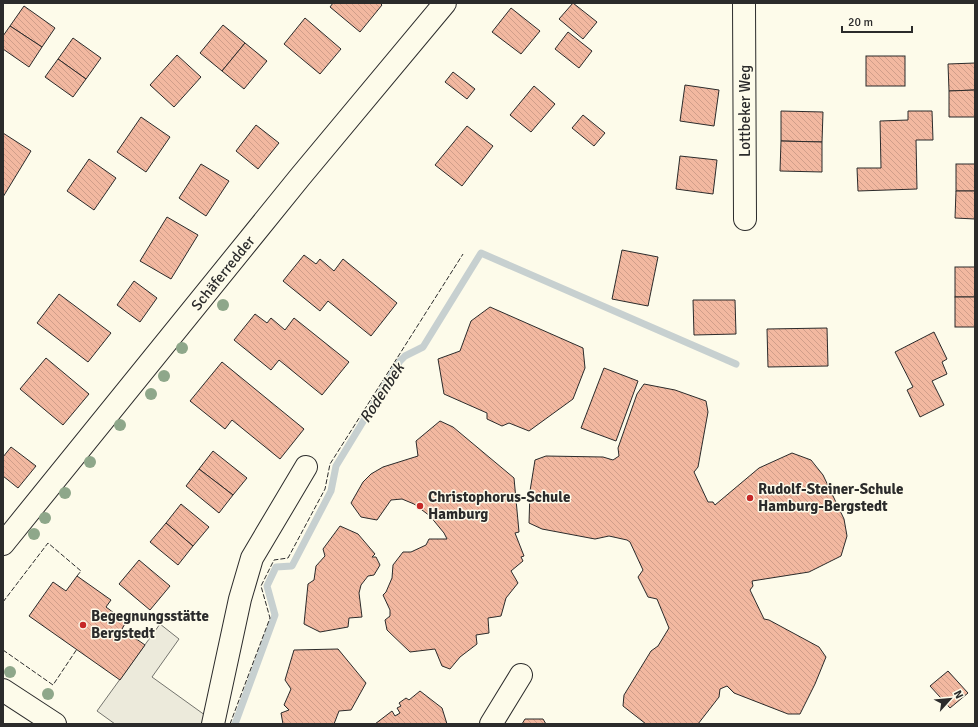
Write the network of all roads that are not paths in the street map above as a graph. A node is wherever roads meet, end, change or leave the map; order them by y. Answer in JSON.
{"nodes":[{"id":1,"x":445,"y":3,"type":"edge"},
{"id":2,"x":744,"y":3,"type":"edge"},
{"id":3,"x":745,"y":219,"type":"dead end"},
{"id":4,"x":306,"y":467,"type":"dead end"},
{"id":5,"x":3,"y":544,"type":"edge"},
{"id":6,"x":520,"y":675,"type":"dead end"},
{"id":7,"x":3,"y":690,"type":"edge"},
{"id":8,"x":55,"y":724,"type":"edge"},
{"id":9,"x":213,"y":724,"type":"edge"},
{"id":10,"x":491,"y":724,"type":"edge"}],
"edges":[{"from":1,"to":5,"type":"street","name":"Schäferredder"},
{"from":2,"to":3,"type":"street","name":"Lottbeker Weg"},
{"from":4,"to":9,"type":"street"},
{"from":6,"to":10,"type":"street"},
{"from":7,"to":8,"type":"street"}]}
